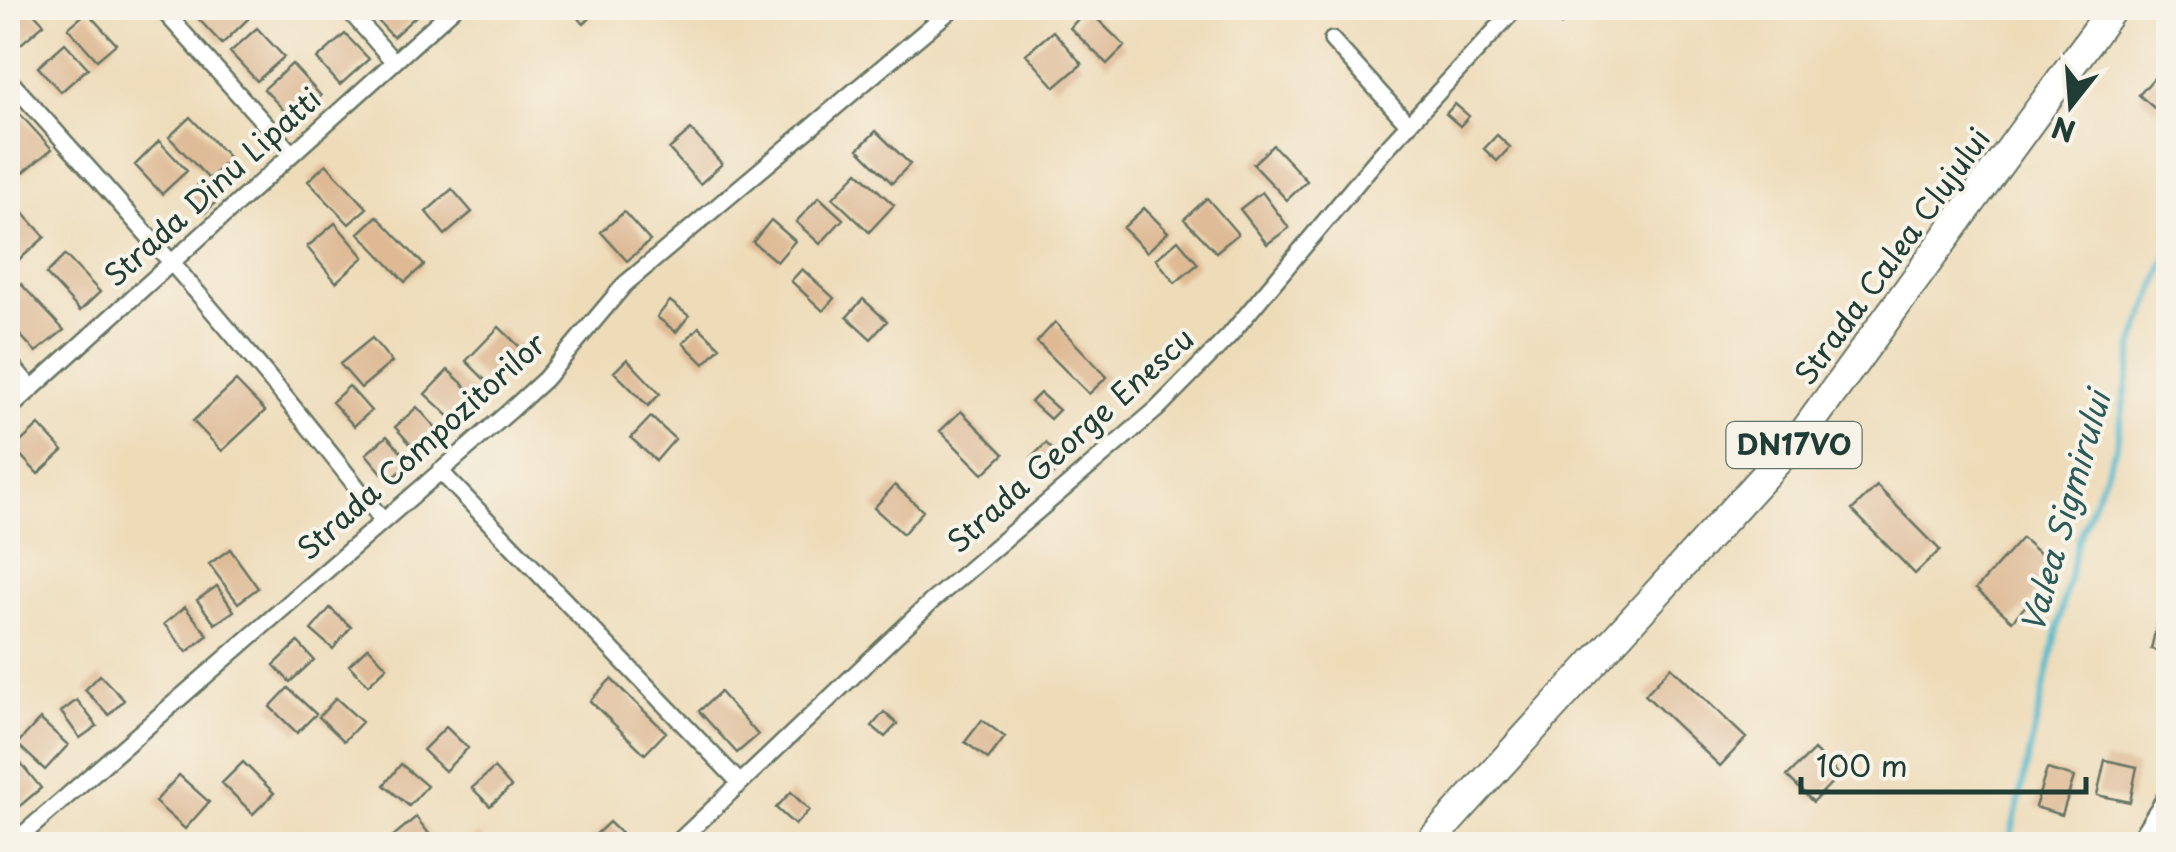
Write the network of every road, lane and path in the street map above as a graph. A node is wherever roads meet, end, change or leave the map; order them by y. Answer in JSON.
{"nodes":[{"id":1,"x":161,"y":8,"type":"edge"},
{"id":2,"x":347,"y":8,"type":"edge"},
{"id":3,"x":454,"y":8,"type":"edge"},
{"id":4,"x":953,"y":8,"type":"edge"},
{"id":5,"x":1516,"y":8,"type":"edge"},
{"id":6,"x":2113,"y":8,"type":"edge"},
{"id":7,"x":1332,"y":40,"type":"dead end"},
{"id":8,"x":394,"y":62,"type":"junction"},
{"id":9,"x":8,"y":79,"type":"edge"},
{"id":10,"x":1408,"y":125,"type":"junction"},
{"id":11,"x":292,"y":154,"type":"junction"},
{"id":12,"x":174,"y":261,"type":"junction"},
{"id":13,"x":8,"y":361,"type":"edge"},
{"id":14,"x":32,"y":389,"type":"junction"},
{"id":15,"x":8,"y":410,"type":"edge"},
{"id":16,"x":440,"y":471,"type":"junction"},
{"id":17,"x":383,"y":521,"type":"junction"},
{"id":18,"x":740,"y":783,"type":"junction"},
{"id":19,"x":2168,"y":793,"type":"edge"},
{"id":20,"x":12,"y":844,"type":"edge"},
{"id":21,"x":676,"y":844,"type":"edge"},
{"id":22,"x":1428,"y":844,"type":"edge"},
{"id":23,"x":2136,"y":844,"type":"edge"}],
"edges":[{"from":1,"to":11,"type":"street"},
{"from":2,"to":8,"type":"street"},
{"from":3,"to":8,"type":"street","name":"Strada Dinu Lipatti"},
{"from":4,"to":16,"type":"street","name":"Strada Compozitorilor"},
{"from":5,"to":10,"type":"street","name":"Strada George Enescu"},
{"from":6,"to":22,"type":"highway","name":"Strada Calea Clujului","number":"DN17VO"},
{"from":7,"to":10,"type":"street"},
{"from":8,"to":11,"type":"street","name":"Strada Dinu Lipatti"},
{"from":9,"to":12,"type":"street"},
{"from":10,"to":18,"type":"street","name":"Strada George Enescu"},
{"from":11,"to":12,"type":"street","name":"Strada Dinu Lipatti"},
{"from":12,"to":14,"type":"street","name":"Strada Dinu Lipatti"},
{"from":12,"to":17,"type":"street"},
{"from":13,"to":14,"type":"street"},
{"from":14,"to":15,"type":"street","name":"Strada Dinu Lipatti"},
{"from":16,"to":17,"type":"street","name":"Strada Compozitorilor"},
{"from":16,"to":18,"type":"street"},
{"from":17,"to":20,"type":"street","name":"Strada Compozitorilor"},
{"from":18,"to":21,"type":"street","name":"Strada George Enescu"},
{"from":19,"to":23,"type":"street"}]}
